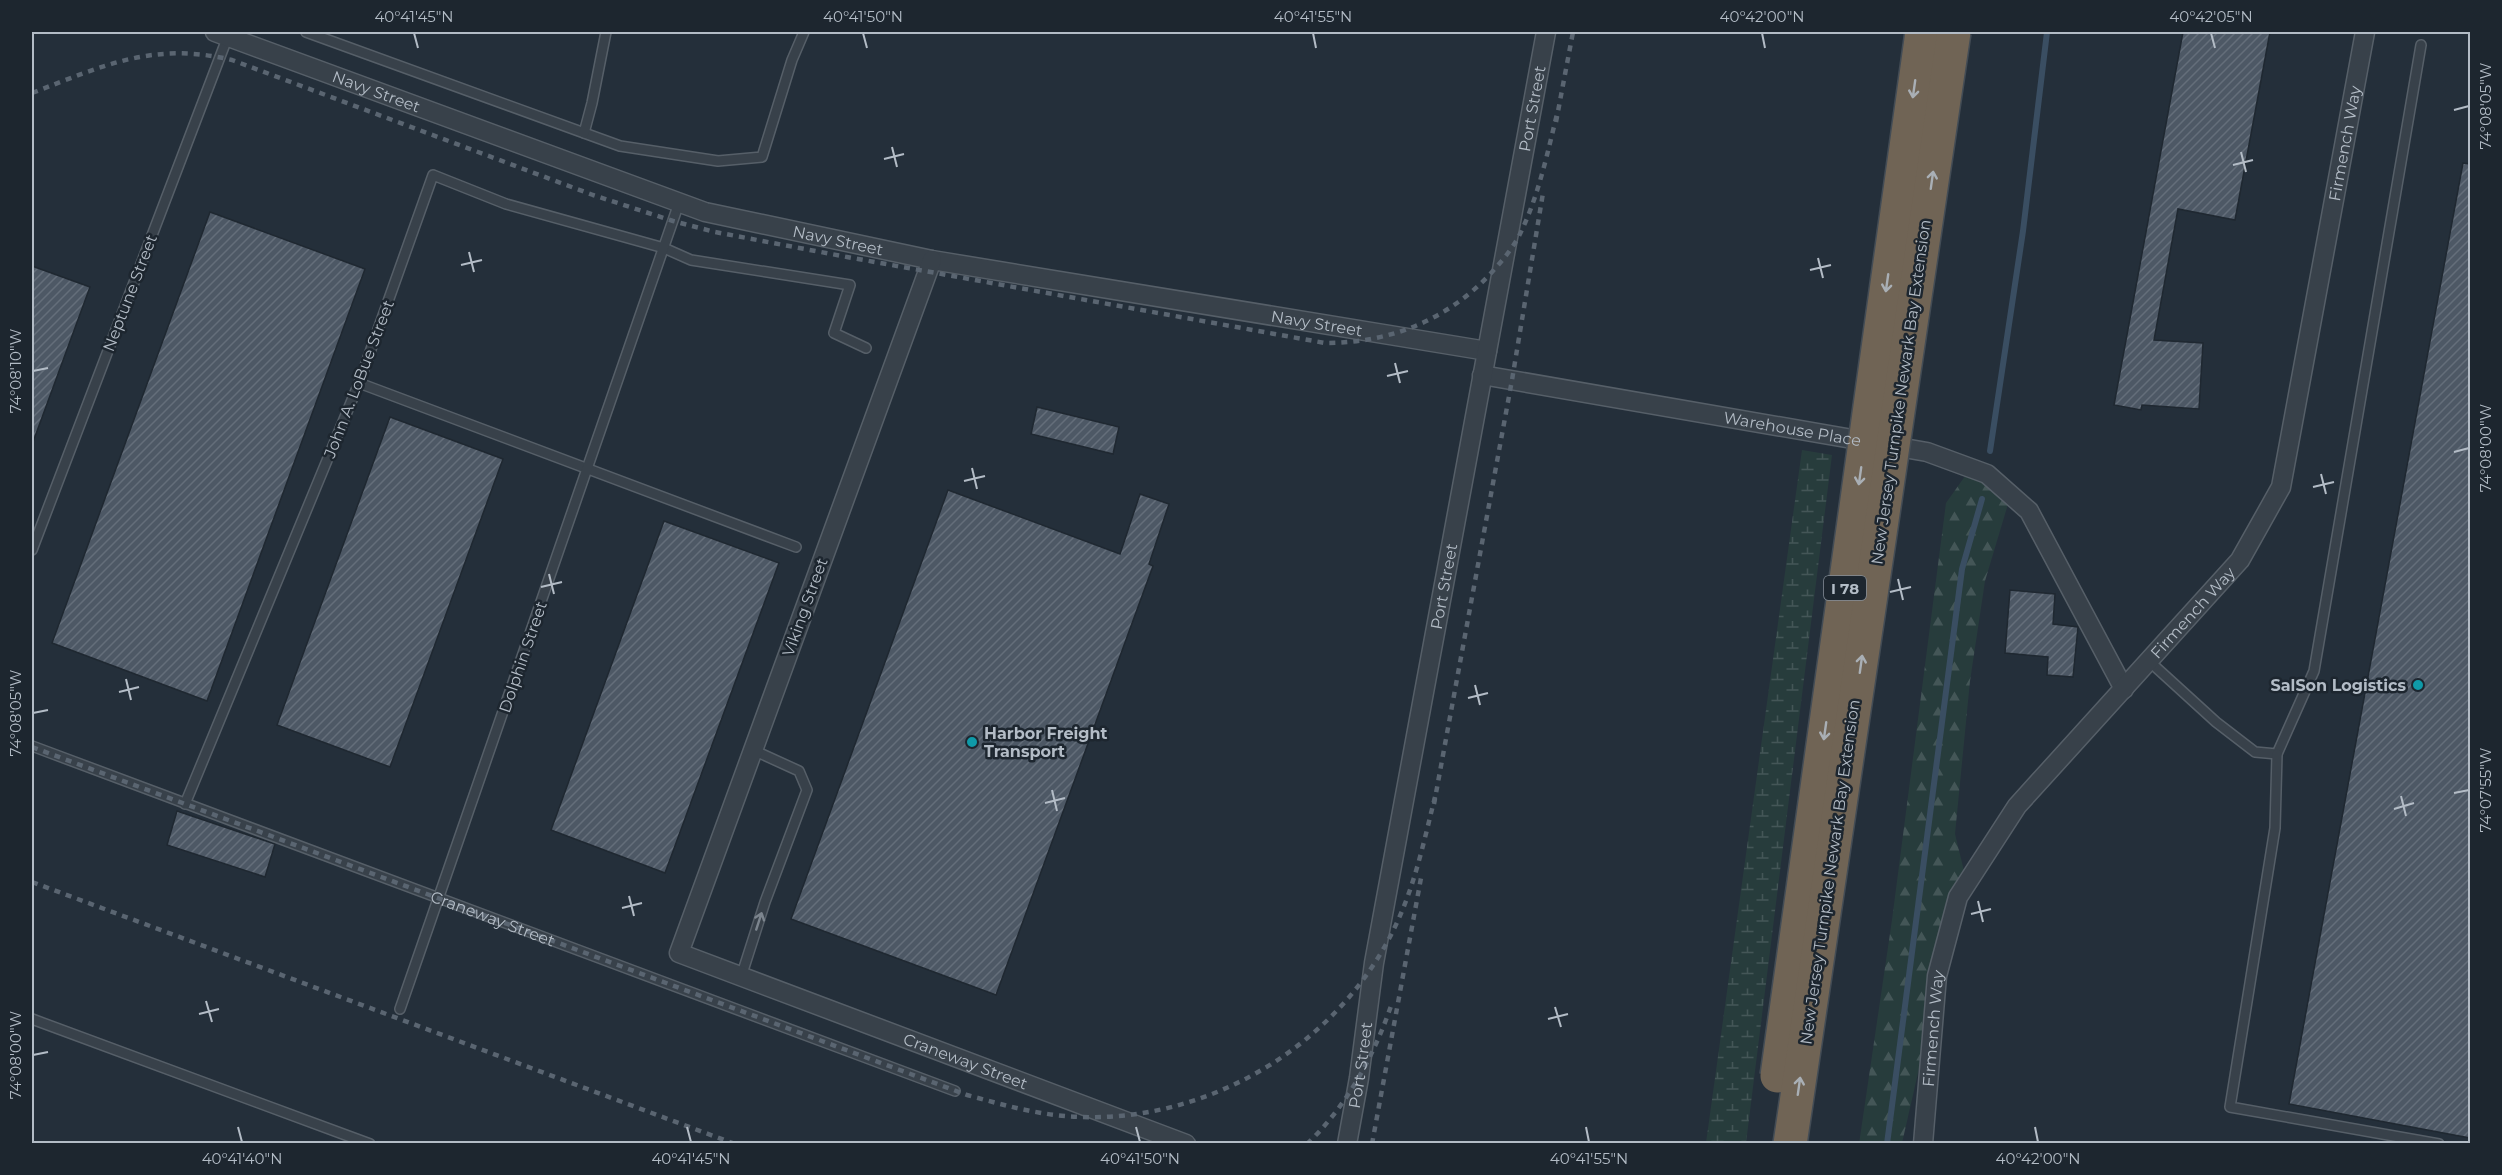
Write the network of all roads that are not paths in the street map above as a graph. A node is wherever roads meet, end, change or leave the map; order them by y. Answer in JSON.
{"nodes":[{"id":1,"x":306,"y":32,"type":"edge"},
{"id":2,"x":606,"y":32,"type":"edge"},
{"id":3,"x":804,"y":32,"type":"edge"},
{"id":4,"x":1546,"y":32,"type":"edge"},
{"id":5,"x":1922,"y":32,"type":"edge"},
{"id":6,"x":1954,"y":32,"type":"edge"},
{"id":7,"x":2365,"y":32,"type":"edge"},
{"id":8,"x":222,"y":34,"type":"edge"},
{"id":9,"x":2421,"y":45,"type":"dead end"},
{"id":10,"x":584,"y":133,"type":"junction"},
{"id":11,"x":679,"y":203,"type":"junction"},
{"id":12,"x":664,"y":248,"type":"junction"},
{"id":13,"x":932,"y":260,"type":"junction"},
{"id":14,"x":866,"y":348,"type":"dead end"},
{"id":15,"x":1487,"y":351,"type":"junction"},
{"id":16,"x":1482,"y":375,"type":"junction"},
{"id":17,"x":359,"y":383,"type":"junction"},
{"id":18,"x":588,"y":470,"type":"junction"},
{"id":19,"x":795,"y":547,"type":"dead end"},
{"id":20,"x":32,"y":550,"type":"edge"},
{"id":21,"x":2149,"y":661,"type":"junction"},
{"id":22,"x":2124,"y":689,"type":"junction"},
{"id":23,"x":32,"y":746,"type":"edge"},
{"id":24,"x":753,"y":750,"type":"junction"},
{"id":25,"x":2277,"y":754,"type":"junction"},
{"id":26,"x":185,"y":804,"type":"junction"},
{"id":27,"x":440,"y":899,"type":"junction"},
{"id":28,"x":679,"y":953,"type":"joint"},
{"id":29,"x":741,"y":977,"type":"junction"},
{"id":30,"x":400,"y":1009,"type":"dead end"},
{"id":31,"x":32,"y":1019,"type":"edge"},
{"id":32,"x":955,"y":1091,"type":"dead end"},
{"id":33,"x":370,"y":1143,"type":"edge"},
{"id":34,"x":1186,"y":1143,"type":"edge"},
{"id":35,"x":1347,"y":1143,"type":"edge"},
{"id":36,"x":1768,"y":1143,"type":"edge"},
{"id":37,"x":1790,"y":1143,"type":"edge"},
{"id":38,"x":1923,"y":1143,"type":"edge"},
{"id":39,"x":2439,"y":1143,"type":"edge"}],
"edges":[{"from":1,"to":10,"type":"lane"},
{"from":2,"to":10,"type":"lane"},
{"from":3,"to":10,"type":"lane"},
{"from":4,"to":15,"type":"street","name":"Port Street"},
{"from":5,"to":36,"type":"highway","name":"New Jersey Turnpike Newark Bay Extension","number":"I 78","one_way":true,"bridge":true},
{"from":37,"to":6,"type":"highway","name":"New Jersey Turnpike Newark Bay Extension","number":"I 78","one_way":true,"bridge":true},
{"from":7,"to":21,"type":"street","name":"Firmench Way"},
{"from":8,"to":11,"type":"street","name":"Navy Street"},
{"from":8,"to":20,"type":"lane","name":"Neptune Street"},
{"from":9,"to":25,"type":"lane"},
{"from":11,"to":12,"type":"lane","name":"Dolphin Street"},
{"from":11,"to":13,"type":"street","name":"Navy Street"},
{"from":12,"to":14,"type":"lane"},
{"from":12,"to":17,"type":"lane","name":"John A. LoBue Street"},
{"from":12,"to":18,"type":"lane","name":"Dolphin Street"},
{"from":13,"to":15,"type":"street","name":"Navy Street"},
{"from":13,"to":24,"type":"street","name":"Viking Street"},
{"from":15,"to":16,"type":"street","name":"Port Street"},
{"from":16,"to":22,"type":"street","name":"Warehouse Place"},
{"from":16,"to":35,"type":"street","name":"Port Street"},
{"from":17,"to":18,"type":"lane"},
{"from":17,"to":26,"type":"lane","name":"John A. LoBue Street"},
{"from":18,"to":19,"type":"lane"},
{"from":18,"to":27,"type":"lane","name":"Dolphin Street"},
{"from":21,"to":22,"type":"street","name":"Firmench Way"},
{"from":21,"to":25,"type":"lane"},
{"from":22,"to":38,"type":"street","name":"Firmench Way"},
{"from":23,"to":26,"type":"lane","name":"Craneway Street"},
{"from":24,"to":28,"type":"street","name":"Viking Street"},
{"from":29,"to":24,"type":"lane","one_way":true},
{"from":25,"to":39,"type":"lane"},
{"from":26,"to":27,"type":"lane","name":"Craneway Street"},
{"from":27,"to":30,"type":"lane","name":"Dolphin Street"},
{"from":27,"to":32,"type":"lane","name":"Craneway Street"},
{"from":28,"to":29,"type":"street","name":"Craneway Street"},
{"from":29,"to":34,"type":"street","name":"Craneway Street"},
{"from":31,"to":33,"type":"lane"}]}
